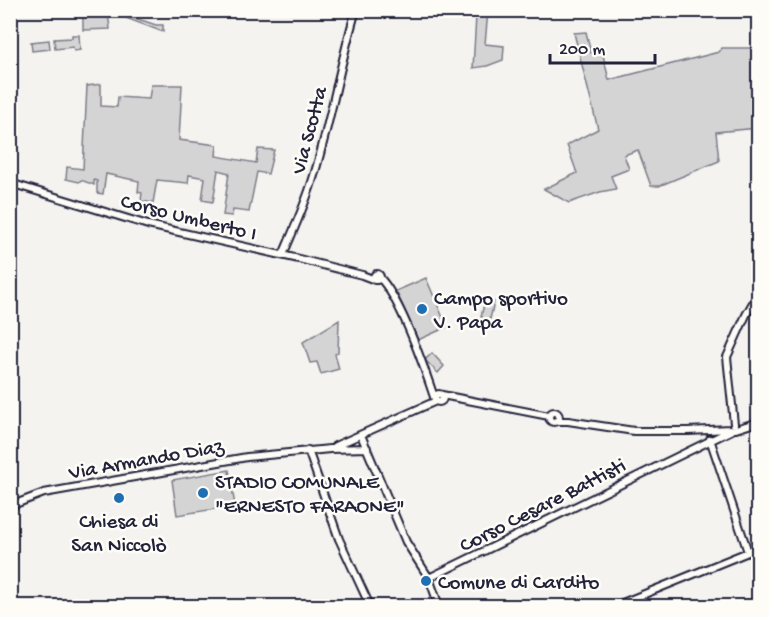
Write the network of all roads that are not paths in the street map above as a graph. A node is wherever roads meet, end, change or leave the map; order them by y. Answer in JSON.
{"nodes":[{"id":1,"x":356,"y":10,"type":"edge"},
{"id":2,"x":10,"y":183,"type":"edge"},
{"id":3,"x":283,"y":255,"type":"junction"},
{"id":4,"x":759,"y":294,"type":"edge"},
{"id":5,"x":439,"y":397,"type":"junction"},
{"id":6,"x":759,"y":422,"type":"edge"},
{"id":7,"x":733,"y":426,"type":"junction"},
{"id":8,"x":361,"y":435,"type":"junction"},
{"id":9,"x":710,"y":439,"type":"junction"},
{"id":10,"x":347,"y":445,"type":"junction"},
{"id":11,"x":367,"y":448,"type":"junction"},
{"id":12,"x":308,"y":450,"type":"junction"},
{"id":13,"x":10,"y":506,"type":"edge"},
{"id":14,"x":429,"y":578,"type":"junction"},
{"id":15,"x":370,"y":606,"type":"edge"},
{"id":16,"x":439,"y":606,"type":"edge"},
{"id":17,"x":615,"y":606,"type":"edge"}],
"edges":[{"from":1,"to":3,"type":"street","name":"Via Scotta"},
{"from":2,"to":3,"type":"street","name":"Corso Umberto I"},
{"from":3,"to":5,"type":"street","name":"Corso Umberto I"},
{"from":4,"to":7,"type":"street"},
{"from":5,"to":7,"type":"street"},
{"from":5,"to":8,"type":"street"},
{"from":6,"to":7,"type":"street"},
{"from":7,"to":9,"type":"street","name":"Corso Cesare Battisti"},
{"from":8,"to":10,"type":"street"},
{"from":8,"to":11,"type":"street"},
{"from":9,"to":14,"type":"street","name":"Corso Cesare Battisti"},
{"from":9,"to":17,"type":"street"},
{"from":10,"to":11,"type":"street","name":"Via Armando Diaz"},
{"from":10,"to":12,"type":"street","name":"Via Armando Diaz"},
{"from":11,"to":14,"type":"street"},
{"from":12,"to":13,"type":"street","name":"Via Armando Diaz"},
{"from":12,"to":15,"type":"street"},
{"from":14,"to":16,"type":"street"}]}
